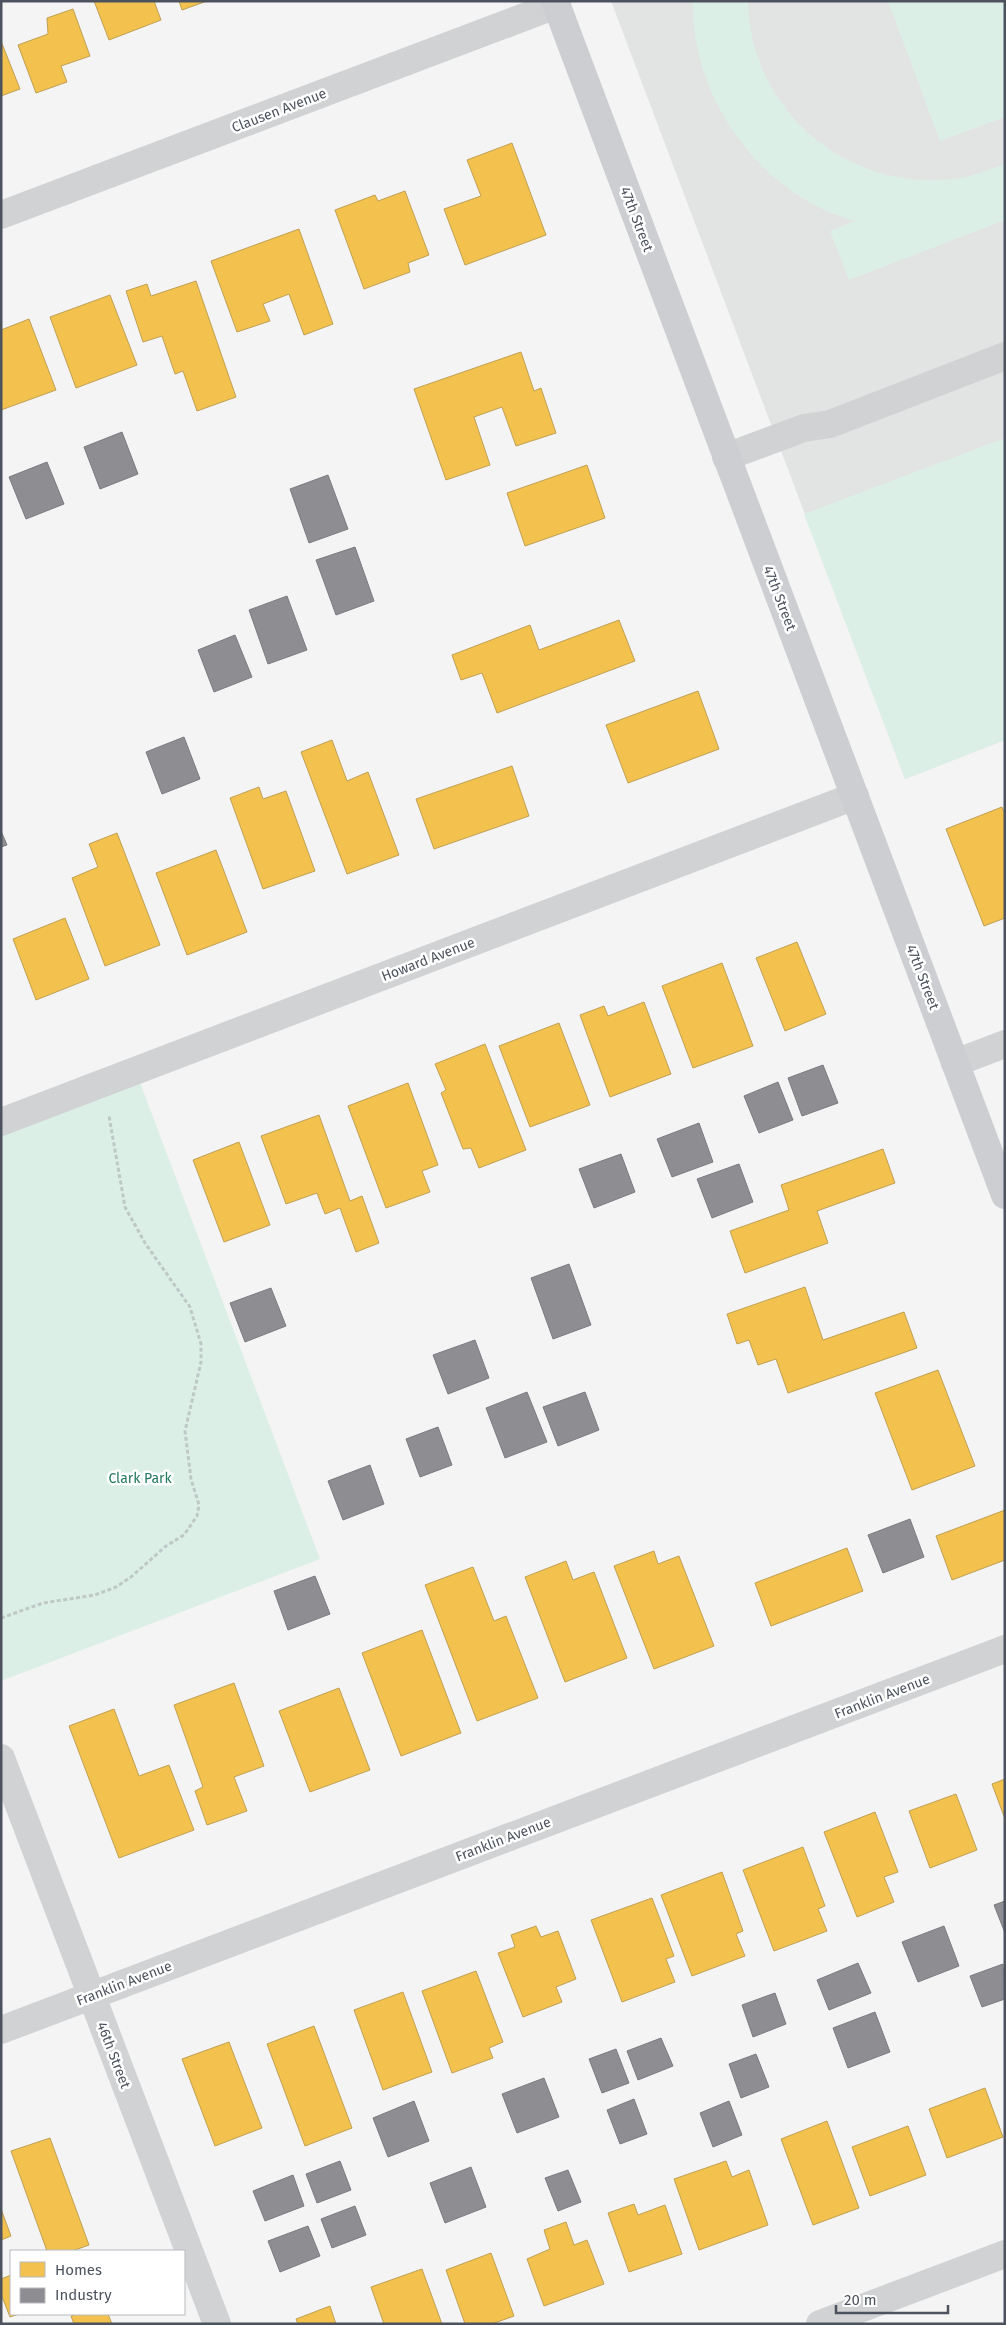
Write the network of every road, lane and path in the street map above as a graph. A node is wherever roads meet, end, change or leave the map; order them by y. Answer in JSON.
{"nodes":[{"id":1,"x":555,"y":3,"type":"edge"},
{"id":2,"x":1,"y":215,"type":"edge"},
{"id":3,"x":1005,"y":356,"type":"edge"},
{"id":4,"x":726,"y":457,"type":"junction"},
{"id":5,"x":855,"y":796,"type":"junction"},
{"id":6,"x":1005,"y":1044,"type":"edge"},
{"id":7,"x":955,"y":1063,"type":"junction"},
{"id":8,"x":104,"y":1083,"type":"junction"},
{"id":9,"x":1,"y":1122,"type":"edge"},
{"id":10,"x":1005,"y":1195,"type":"edge"},
{"id":11,"x":1,"y":1618,"type":"edge"},
{"id":12,"x":1005,"y":1649,"type":"edge"},
{"id":13,"x":1,"y":1758,"type":"edge"},
{"id":14,"x":91,"y":1996,"type":"junction"},
{"id":15,"x":1,"y":2030,"type":"edge"},
{"id":16,"x":1005,"y":2254,"type":"edge"},
{"id":17,"x":217,"y":2324,"type":"edge"},
{"id":18,"x":820,"y":2324,"type":"edge"}],
"edges":[{"from":1,"to":2,"type":"street","name":"Clausen Avenue"},
{"from":1,"to":4,"type":"main road","name":"47th Street"},
{"from":3,"to":4,"type":"street"},
{"from":4,"to":5,"type":"main road","name":"47th Street"},
{"from":5,"to":7,"type":"main road","name":"47th Street"},
{"from":5,"to":8,"type":"street","name":"Howard Avenue"},
{"from":6,"to":7,"type":"street"},
{"from":7,"to":10,"type":"main road","name":"47th Street"},
{"from":8,"to":9,"type":"street","name":"Howard Avenue"},
{"from":8,"to":11,"type":"path"},
{"from":12,"to":14,"type":"street","name":"Franklin Avenue"},
{"from":13,"to":14,"type":"street","name":"46th Street"},
{"from":14,"to":15,"type":"street","name":"Franklin Avenue"},
{"from":14,"to":17,"type":"street","name":"46th Street"},
{"from":16,"to":18,"type":"street"}]}
